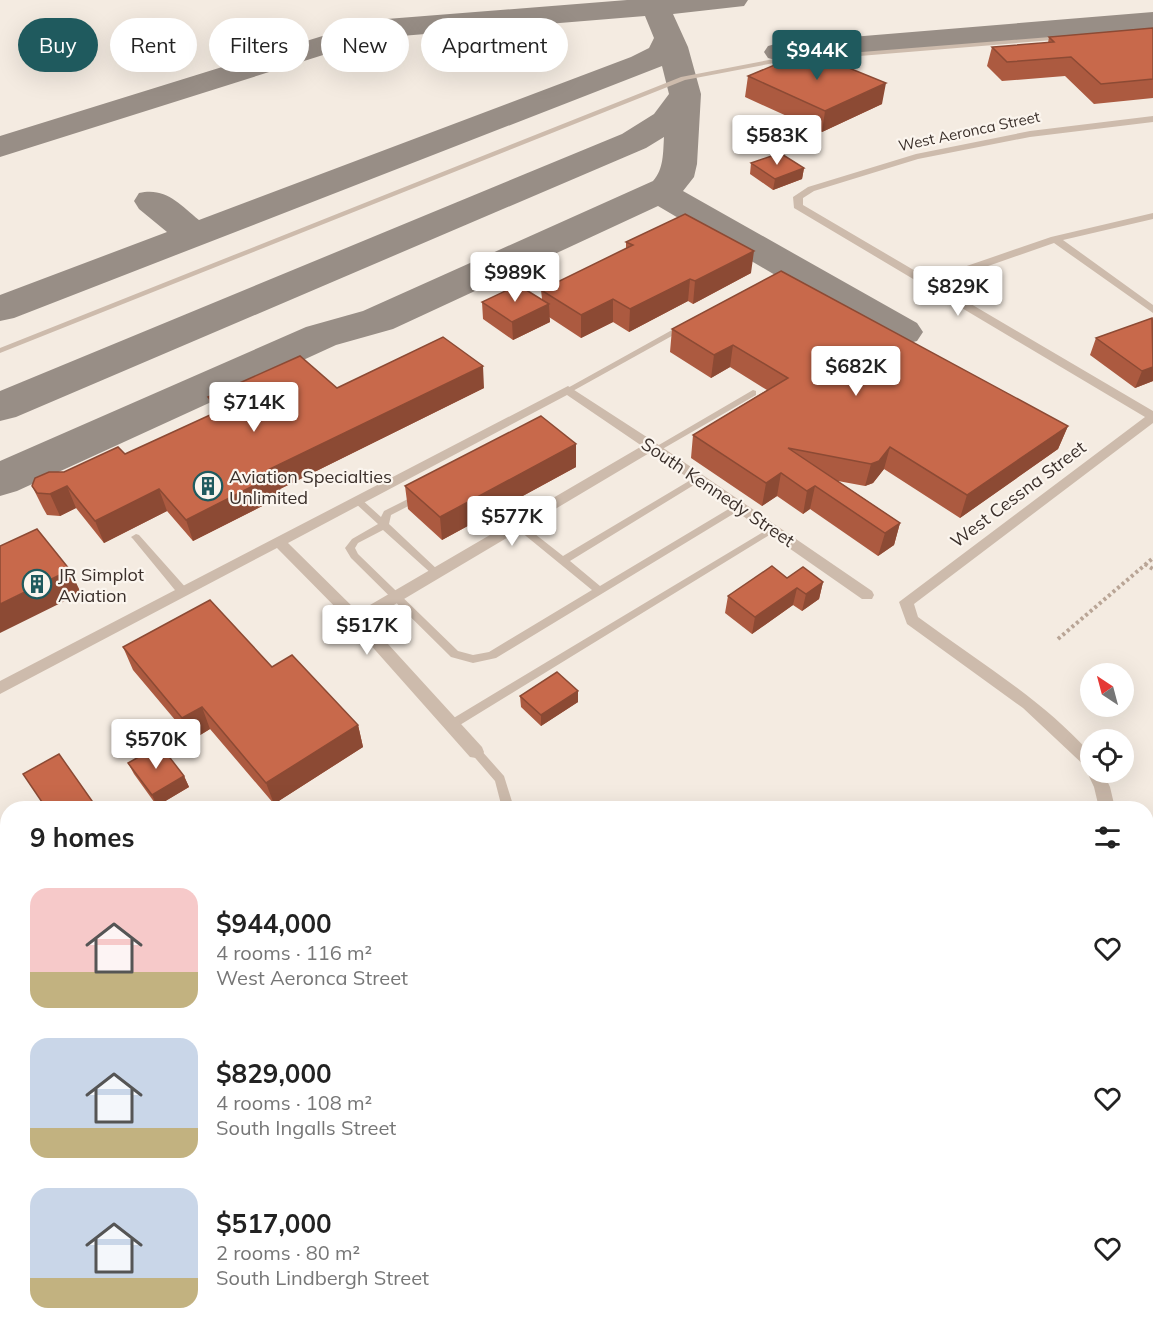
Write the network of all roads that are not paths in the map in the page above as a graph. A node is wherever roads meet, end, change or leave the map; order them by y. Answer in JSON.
{"nodes":[{"id":1,"x":1070,"y":38,"type":"edge"},
{"id":2,"x":1153,"y":118,"type":"edge"},
{"id":3,"x":1153,"y":216,"type":"edge"},
{"id":4,"x":1055,"y":239,"type":"junction"},
{"id":5,"x":928,"y":283,"type":"junction"},
{"id":6,"x":1153,"y":310,"type":"edge"},
{"id":7,"x":689,"y":325,"type":"edge"},
{"id":8,"x":0,"y":351,"type":"edge"},
{"id":9,"x":568,"y":390,"type":"junction"},
{"id":10,"x":753,"y":393,"type":"dead end"},
{"id":11,"x":1153,"y":416,"type":"edge"},
{"id":12,"x":654,"y":448,"type":"junction"},
{"id":13,"x":699,"y":478,"type":"junction"},
{"id":14,"x":429,"y":491,"type":"edge"},
{"id":15,"x":357,"y":500,"type":"junction"},
{"id":16,"x":740,"y":506,"type":"junction"},
{"id":17,"x":384,"y":525,"type":"junction"},
{"id":18,"x":518,"y":525,"type":"junction"},
{"id":19,"x":773,"y":529,"type":"junction"},
{"id":20,"x":136,"y":537,"type":"dead end"},
{"id":21,"x":278,"y":542,"type":"junction"},
{"id":22,"x":563,"y":561,"type":"junction"},
{"id":23,"x":436,"y":573,"type":"junction"},
{"id":24,"x":600,"y":591,"type":"junction"},
{"id":25,"x":183,"y":592,"type":"junction"},
{"id":26,"x":867,"y":595,"type":"dead end"},
{"id":27,"x":397,"y":596,"type":"junction"},
{"id":28,"x":357,"y":620,"type":"junction"},
{"id":29,"x":0,"y":688,"type":"edge"},
{"id":30,"x":451,"y":725,"type":"junction"},
{"id":31,"x":1080,"y":750,"type":"edge"},
{"id":32,"x":476,"y":752,"type":"joint"},
{"id":33,"x":1100,"y":783,"type":"edge"},
{"id":34,"x":506,"y":801,"type":"edge"},
{"id":35,"x":1105,"y":801,"type":"edge"}],
"edges":[{"from":1,"to":8,"type":"lane"},
{"from":2,"to":5,"type":"street","name":"West Aeronca Street"},
{"from":3,"to":4,"type":"street"},
{"from":4,"to":5,"type":"street"},
{"from":4,"to":6,"type":"street"},
{"from":5,"to":11,"type":"street"},
{"from":7,"to":9,"type":"lane"},
{"from":9,"to":12,"type":"street","name":"South Kennedy Street"},
{"from":9,"to":15,"type":"street"},
{"from":10,"to":12,"type":"lane"},
{"from":11,"to":31,"type":"street","name":"West Cessna Street"},
{"from":12,"to":13,"type":"street","name":"South Kennedy Street"},
{"from":12,"to":18,"type":"street"},
{"from":13,"to":16,"type":"street","name":"South Kennedy Street"},
{"from":13,"to":22,"type":"lane"},
{"from":14,"to":17,"type":"lane"},
{"from":15,"to":17,"type":"lane"},
{"from":15,"to":21,"type":"street"},
{"from":16,"to":19,"type":"street","name":"South Kennedy Street"},
{"from":16,"to":24,"type":"lane"},
{"from":17,"to":23,"type":"lane"},
{"from":17,"to":27,"type":"lane"},
{"from":18,"to":22,"type":"lane"},
{"from":18,"to":23,"type":"street"},
{"from":19,"to":26,"type":"street","name":"South Kennedy Street"},
{"from":19,"to":30,"type":"lane"},
{"from":20,"to":25,"type":"lane"},
{"from":21,"to":25,"type":"street"},
{"from":21,"to":28,"type":"street"},
{"from":22,"to":24,"type":"lane"},
{"from":23,"to":27,"type":"street"},
{"from":24,"to":27,"type":"lane"},
{"from":25,"to":29,"type":"street"},
{"from":27,"to":28,"type":"street"},
{"from":28,"to":30,"type":"street"},
{"from":30,"to":32,"type":"street"},
{"from":32,"to":34,"type":"lane"},
{"from":33,"to":35,"type":"street"}]}
